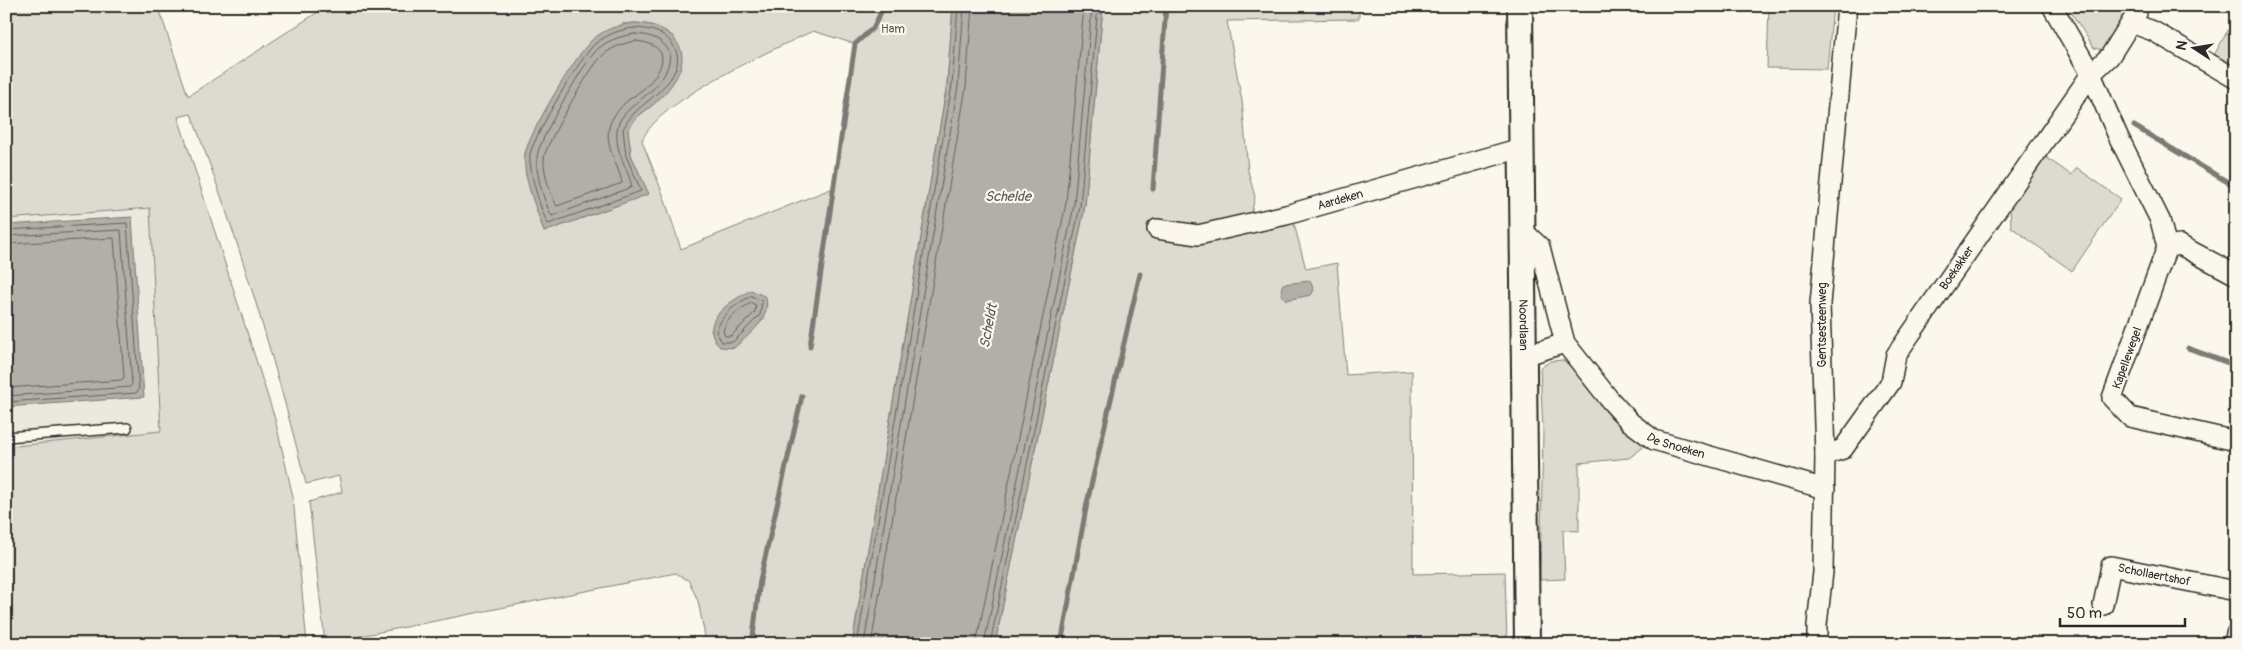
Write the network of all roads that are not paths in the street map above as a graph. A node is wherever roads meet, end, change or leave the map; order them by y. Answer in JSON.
{"nodes":[{"id":1,"x":1520,"y":6,"type":"edge"},
{"id":2,"x":1847,"y":6,"type":"edge"},
{"id":3,"x":2052,"y":6,"type":"edge"},
{"id":4,"x":2090,"y":74,"type":"junction"},
{"id":5,"x":2236,"y":79,"type":"edge"},
{"id":6,"x":1521,"y":148,"type":"junction"},
{"id":7,"x":1157,"y":229,"type":"dead end"},
{"id":8,"x":1522,"y":230,"type":"junction"},
{"id":9,"x":2167,"y":246,"type":"junction"},
{"id":10,"x":2236,"y":275,"type":"edge"},
{"id":11,"x":1565,"y":343,"type":"junction"},
{"id":12,"x":1524,"y":356,"type":"junction"},
{"id":13,"x":127,"y":428,"type":"dead end"},
{"id":14,"x":6,"y":437,"type":"edge"},
{"id":15,"x":2236,"y":441,"type":"edge"},
{"id":16,"x":1825,"y":455,"type":"junction"},
{"id":17,"x":1825,"y":489,"type":"junction"},
{"id":18,"x":2236,"y":591,"type":"edge"},
{"id":19,"x":2103,"y":604,"type":"dead end"},
{"id":20,"x":2236,"y":634,"type":"edge"},
{"id":21,"x":1528,"y":644,"type":"edge"},
{"id":22,"x":1817,"y":644,"type":"edge"},
{"id":23,"x":2234,"y":644,"type":"edge"}],
"edges":[{"from":1,"to":6,"type":"street","name":"Noordlaan"},
{"from":2,"to":16,"type":"street","name":"Gentsesteenweg"},
{"from":3,"to":4,"type":"street"},
{"from":4,"to":5,"type":"street"},
{"from":4,"to":9,"type":"street"},
{"from":4,"to":16,"type":"street","name":"Boekakker"},
{"from":6,"to":7,"type":"street","name":"Aardeken"},
{"from":6,"to":8,"type":"street","name":"Noordlaan"},
{"from":8,"to":11,"type":"street","name":"De Snoeken"},
{"from":8,"to":12,"type":"street","name":"Noordlaan"},
{"from":9,"to":10,"type":"street"},
{"from":9,"to":15,"type":"street","name":"Kapellewegel"},
{"from":11,"to":12,"type":"street"},
{"from":11,"to":17,"type":"street","name":"De Snoeken"},
{"from":12,"to":21,"type":"street","name":"Noordlaan"},
{"from":13,"to":14,"type":"lane"},
{"from":16,"to":17,"type":"street","name":"Gentsesteenweg"},
{"from":17,"to":22,"type":"street","name":"Gentsesteenweg"},
{"from":18,"to":19,"type":"street","name":"Schollaertshof"},
{"from":20,"to":23,"type":"street"}]}
